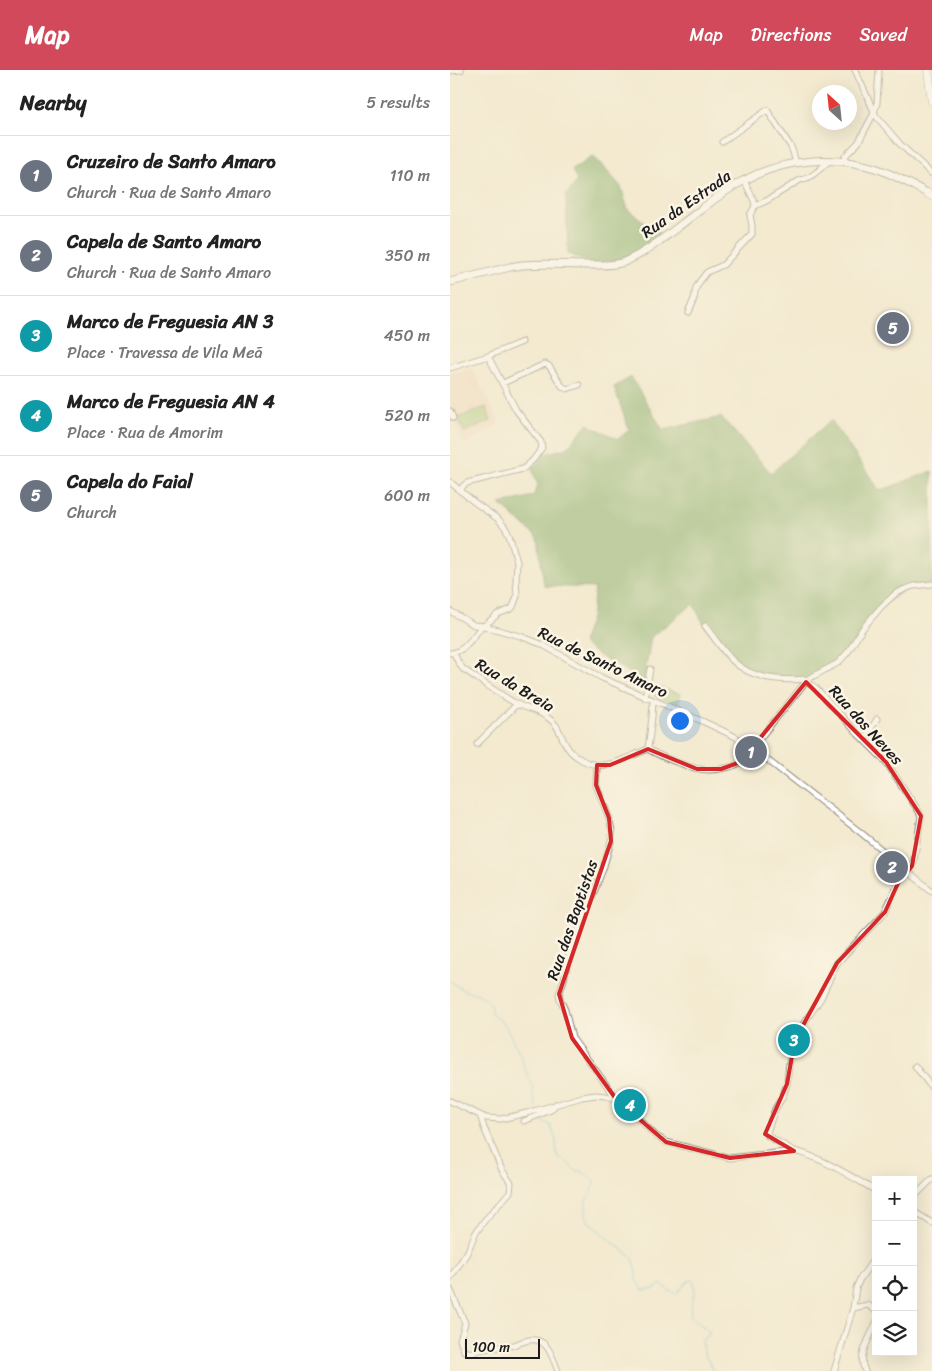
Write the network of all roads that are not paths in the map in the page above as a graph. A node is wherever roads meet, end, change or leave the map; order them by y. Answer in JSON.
{"nodes":[{"id":1,"x":461,"y":70,"type":"edge"},
{"id":2,"x":855,"y":70,"type":"edge"},
{"id":3,"x":879,"y":70,"type":"edge"},
{"id":4,"x":928,"y":70,"type":"edge"},
{"id":5,"x":450,"y":71,"type":"edge"},
{"id":6,"x":932,"y":101,"type":"edge"},
{"id":7,"x":874,"y":113,"type":"junction"},
{"id":8,"x":722,"y":142,"type":"dead end"},
{"id":9,"x":829,"y":161,"type":"junction"},
{"id":10,"x":844,"y":161,"type":"junction"},
{"id":11,"x":796,"y":163,"type":"junction"},
{"id":12,"x":932,"y":174,"type":"edge"},
{"id":13,"x":744,"y":180,"type":"junction"},
{"id":14,"x":930,"y":193,"type":"edge"},
{"id":15,"x":755,"y":206,"type":"junction"},
{"id":16,"x":450,"y":282,"type":"edge"},
{"id":17,"x":688,"y":312,"type":"dead end"},
{"id":18,"x":522,"y":342,"type":"dead end"},
{"id":19,"x":488,"y":356,"type":"junction"},
{"id":20,"x":450,"y":368,"type":"edge"},
{"id":21,"x":503,"y":383,"type":"junction"},
{"id":22,"x":579,"y":384,"type":"dead end"},
{"id":23,"x":450,"y":411,"type":"edge"},
{"id":24,"x":453,"y":418,"type":"dead end"},
{"id":25,"x":450,"y":482,"type":"edge"},
{"id":26,"x":460,"y":491,"type":"junction"},
{"id":27,"x":932,"y":584,"type":"edge"},
{"id":28,"x":450,"y":611,"type":"edge"},
{"id":29,"x":483,"y":626,"type":"junction"},
{"id":30,"x":705,"y":626,"type":"dead end"},
{"id":31,"x":452,"y":653,"type":"edge"},
{"id":32,"x":650,"y":669,"type":"dead end"},
{"id":33,"x":807,"y":681,"type":"junction"},
{"id":34,"x":645,"y":698,"type":"junction"},
{"id":35,"x":652,"y":701,"type":"junction"},
{"id":36,"x":517,"y":704,"type":"junction"},
{"id":37,"x":877,"y":719,"type":"dead end"},
{"id":38,"x":864,"y":740,"type":"junction"},
{"id":39,"x":477,"y":744,"type":"dead end"},
{"id":40,"x":750,"y":747,"type":"junction"},
{"id":41,"x":648,"y":749,"type":"junction"},
{"id":42,"x":759,"y":754,"type":"junction"},
{"id":43,"x":736,"y":764,"type":"junction"},
{"id":44,"x":597,"y":765,"type":"junction"},
{"id":45,"x":908,"y":870,"type":"junction"},
{"id":46,"x":932,"y":890,"type":"edge"},
{"id":47,"x":915,"y":1066,"type":"dead end"},
{"id":48,"x":932,"y":1088,"type":"edge"},
{"id":49,"x":616,"y":1099,"type":"junction"},
{"id":50,"x":450,"y":1101,"type":"edge"},
{"id":51,"x":557,"y":1104,"type":"junction"},
{"id":52,"x":480,"y":1115,"type":"junction"},
{"id":53,"x":524,"y":1120,"type":"dead end"},
{"id":54,"x":794,"y":1151,"type":"junction"},
{"id":55,"x":932,"y":1179,"type":"edge"},
{"id":56,"x":872,"y":1188,"type":"edge"},
{"id":57,"x":917,"y":1194,"type":"edge"},
{"id":58,"x":917,"y":1214,"type":"edge"},
{"id":59,"x":932,"y":1223,"type":"edge"},
{"id":60,"x":872,"y":1262,"type":"edge"},
{"id":61,"x":450,"y":1278,"type":"edge"},
{"id":62,"x":450,"y":1290,"type":"edge"},
{"id":63,"x":853,"y":1308,"type":"junction"},
{"id":64,"x":872,"y":1308,"type":"edge"},
{"id":65,"x":872,"y":1333,"type":"edge"},
{"id":66,"x":558,"y":1371,"type":"edge"},
{"id":67,"x":834,"y":1371,"type":"edge"},
{"id":68,"x":865,"y":1371,"type":"edge"}],
"edges":[{"from":1,"to":5,"type":"street"},
{"from":2,"to":7,"type":"street"},
{"from":3,"to":7,"type":"street"},
{"from":4,"to":6,"type":"main road"},
{"from":7,"to":10,"type":"street"},
{"from":7,"to":12,"type":"street"},
{"from":8,"to":11,"type":"street"},
{"from":9,"to":10,"type":"main road","name":"Rua da Estrada"},
{"from":9,"to":11,"type":"main road","name":"Rua da Estrada"},
{"from":9,"to":15,"type":"street"},
{"from":10,"to":14,"type":"main road","name":"Rua da Estrada"},
{"from":11,"to":13,"type":"main road","name":"Rua da Estrada"},
{"from":13,"to":15,"type":"street"},
{"from":13,"to":16,"type":"main road","name":"Rua da Estrada"},
{"from":15,"to":17,"type":"street"},
{"from":18,"to":19,"type":"street"},
{"from":19,"to":20,"type":"street"},
{"from":19,"to":21,"type":"street"},
{"from":21,"to":22,"type":"street"},
{"from":21,"to":26,"type":"street"},
{"from":23,"to":24,"type":"street"},
{"from":25,"to":26,"type":"street"},
{"from":26,"to":29,"type":"street"},
{"from":27,"to":33,"type":"street"},
{"from":28,"to":29,"type":"street","name":"Rua de Santo Amaro"},
{"from":29,"to":31,"type":"street"},
{"from":29,"to":34,"type":"street","name":"Rua de Santo Amaro"},
{"from":30,"to":33,"type":"street"},
{"from":31,"to":36,"type":"street","name":"Rua da Breia"},
{"from":32,"to":34,"type":"street"},
{"from":33,"to":38,"type":"street","name":"Rua dos Neves"},
{"from":33,"to":40,"type":"street"},
{"from":34,"to":35,"type":"street","name":"Rua de Santo Amaro"},
{"from":35,"to":40,"type":"street","name":"Rua de Santo Amaro"},
{"from":35,"to":41,"type":"street"},
{"from":36,"to":39,"type":"street"},
{"from":36,"to":44,"type":"street","name":"Rua da Breia"},
{"from":37,"to":38,"type":"street"},
{"from":38,"to":45,"type":"street","name":"Rua dos Neves"},
{"from":40,"to":42,"type":"street","name":"Rua de Santo Amaro"},
{"from":40,"to":43,"type":"street"},
{"from":41,"to":43,"type":"street"},
{"from":41,"to":44,"type":"street"},
{"from":42,"to":43,"type":"street"},
{"from":42,"to":45,"type":"street","name":"Rua de Santo Amaro"},
{"from":44,"to":49,"type":"street","name":"Rua das Baptistas"},
{"from":45,"to":46,"type":"street","name":"Rua de Santo Amaro"},
{"from":45,"to":54,"type":"street","name":"Rua dos Neves"},
{"from":47,"to":48,"type":"street"},
{"from":49,"to":51,"type":"street"},
{"from":49,"to":54,"type":"street"},
{"from":50,"to":52,"type":"street"},
{"from":51,"to":52,"type":"street"},
{"from":51,"to":53,"type":"street"},
{"from":52,"to":61,"type":"street"},
{"from":54,"to":56,"type":"street"},
{"from":55,"to":57,"type":"street"},
{"from":58,"to":59,"type":"street"},
{"from":60,"to":63,"type":"street"},
{"from":62,"to":66,"type":"street"},
{"from":63,"to":64,"type":"street"},
{"from":63,"to":67,"type":"street"},
{"from":65,"to":68,"type":"street"}]}
